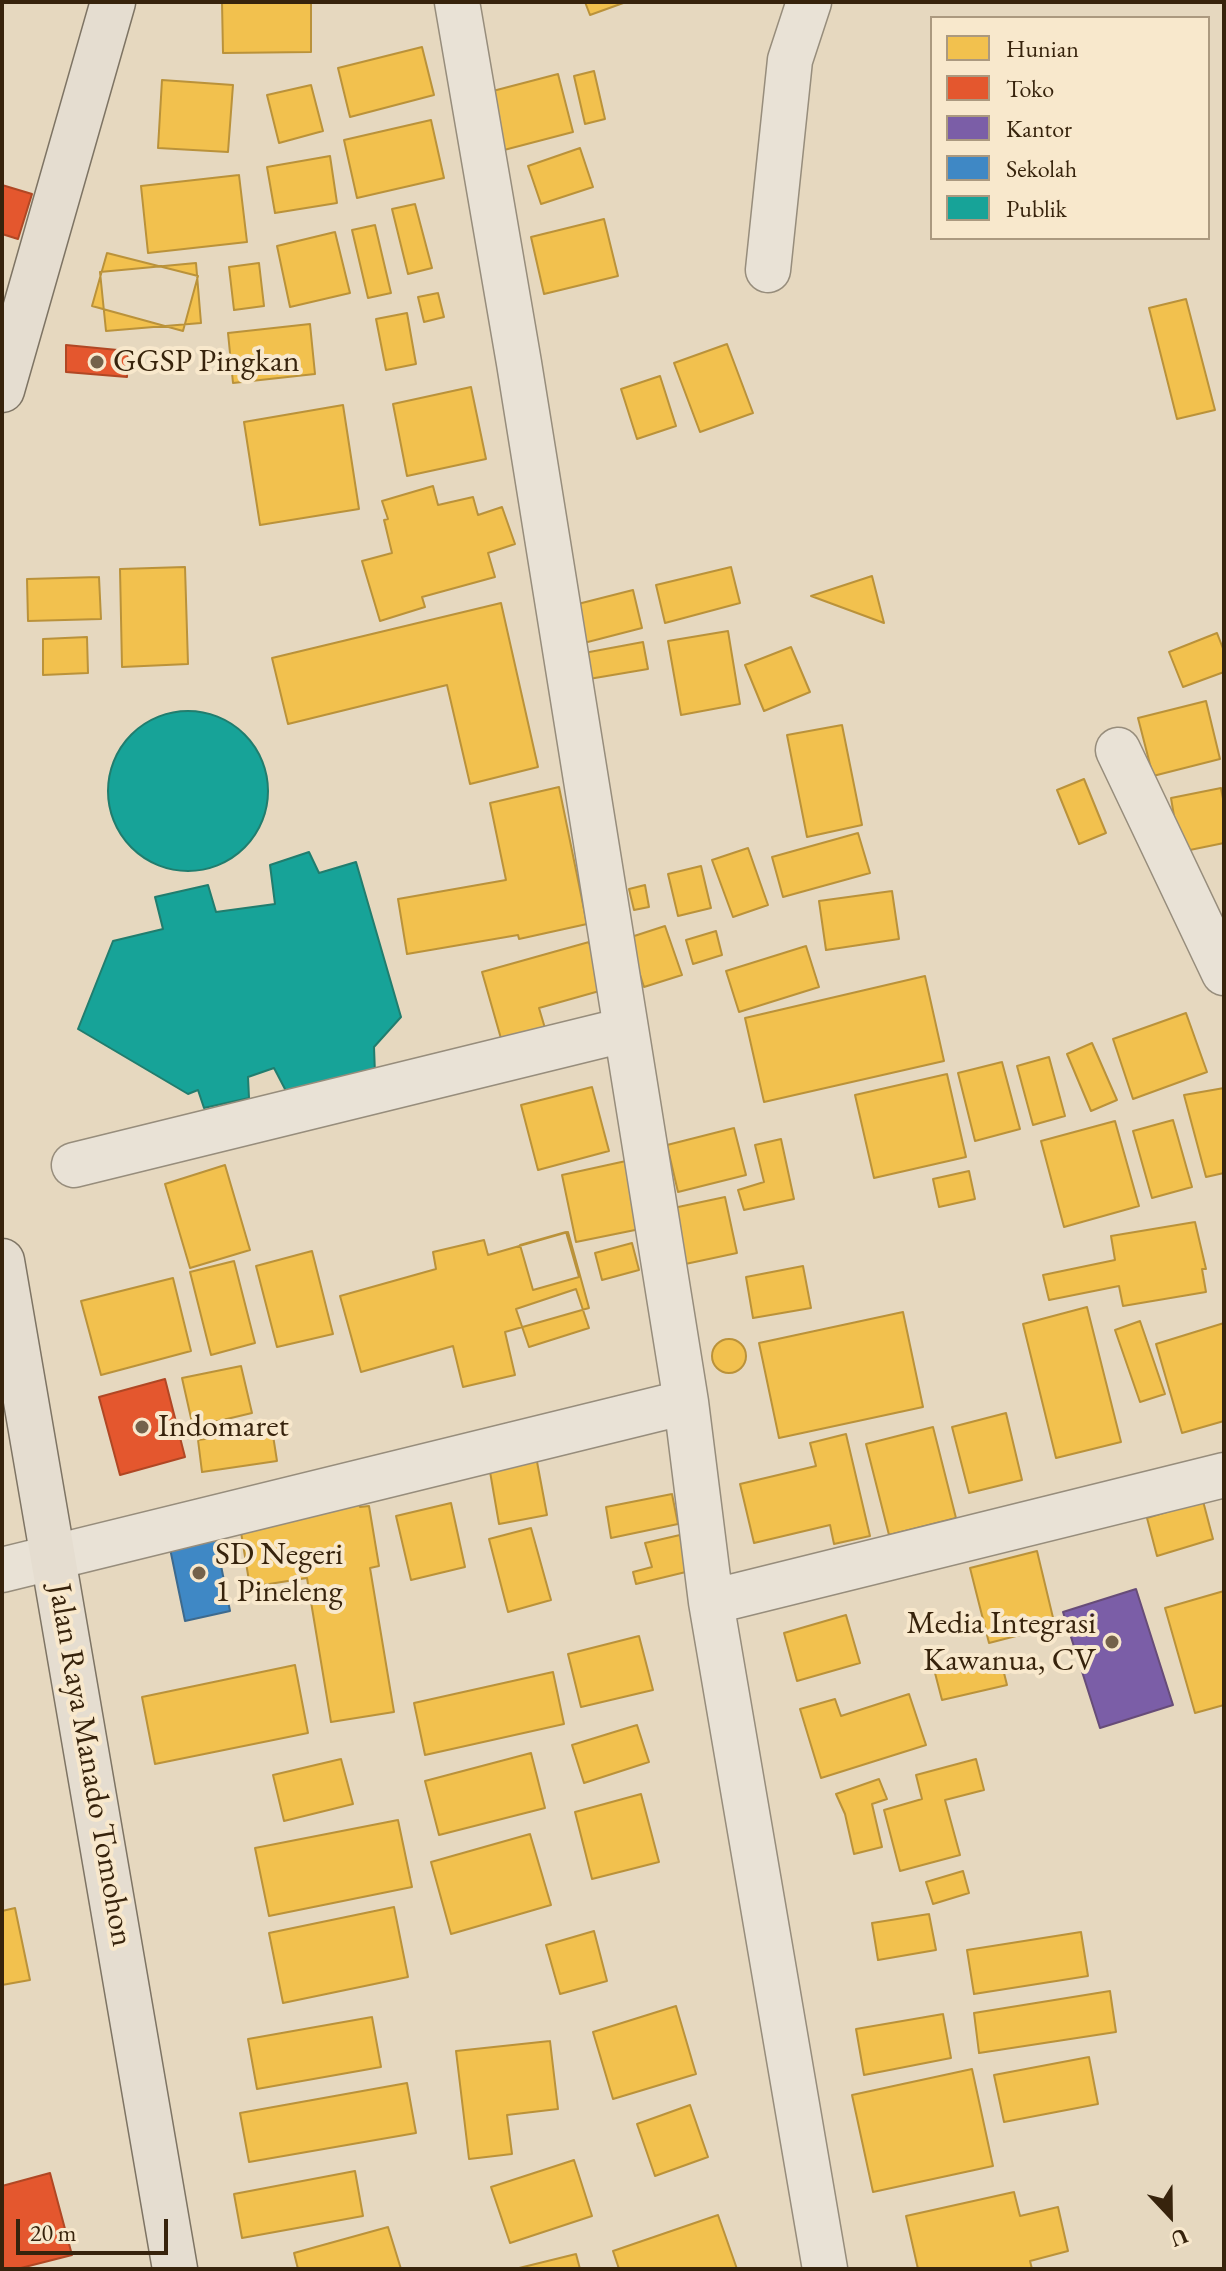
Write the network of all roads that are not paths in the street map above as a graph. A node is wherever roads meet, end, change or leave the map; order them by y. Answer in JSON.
{"nodes":[{"id":1,"x":113,"y":2,"type":"edge"},
{"id":2,"x":457,"y":2,"type":"edge"},
{"id":3,"x":809,"y":2,"type":"edge"},
{"id":4,"x":768,"y":270,"type":"dead end"},
{"id":5,"x":2,"y":390,"type":"edge"},
{"id":6,"x":1118,"y":750,"type":"dead end"},
{"id":7,"x":1224,"y":973,"type":"edge"},
{"id":8,"x":624,"y":1030,"type":"junction"},
{"id":9,"x":74,"y":1165,"type":"dead end"},
{"id":10,"x":2,"y":1261,"type":"edge"},
{"id":11,"x":686,"y":1402,"type":"junction"},
{"id":12,"x":1224,"y":1475,"type":"edge"},
{"id":13,"x":55,"y":1558,"type":"junction"},
{"id":14,"x":2,"y":1570,"type":"edge"},
{"id":15,"x":711,"y":1602,"type":"junction"},
{"id":16,"x":175,"y":2269,"type":"edge"},
{"id":17,"x":825,"y":2269,"type":"edge"}],
"edges":[{"from":1,"to":5,"type":"highway"},
{"from":2,"to":8,"type":"street"},
{"from":3,"to":4,"type":"street"},
{"from":6,"to":7,"type":"street"},
{"from":8,"to":9,"type":"street"},
{"from":8,"to":11,"type":"street"},
{"from":10,"to":13,"type":"highway","name":"Jalan Raya Manado Tomohon"},
{"from":11,"to":13,"type":"street"},
{"from":11,"to":15,"type":"street"},
{"from":12,"to":15,"type":"street"},
{"from":13,"to":14,"type":"street"},
{"from":13,"to":16,"type":"highway","name":"Jalan Raya Manado Tomohon"},
{"from":15,"to":17,"type":"street"}]}
